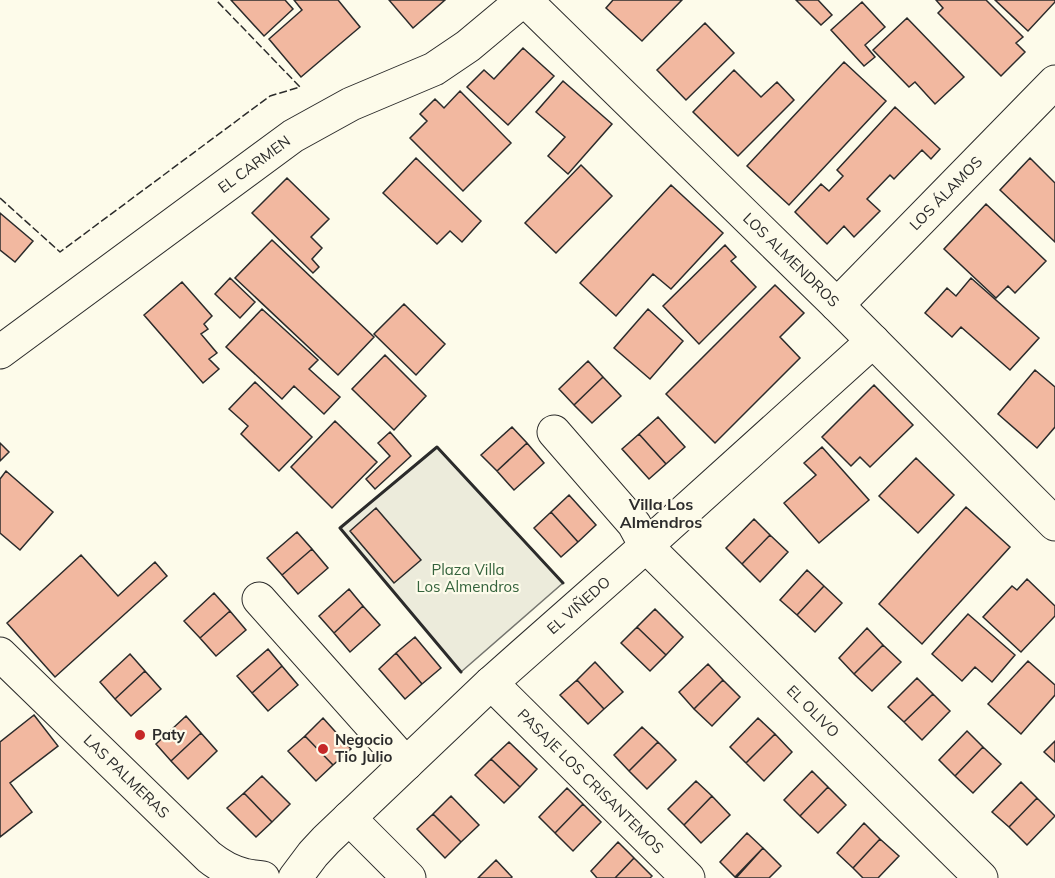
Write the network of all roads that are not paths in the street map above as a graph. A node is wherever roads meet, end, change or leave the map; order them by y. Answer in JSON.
{"nodes":[{"id":1,"x":524,"y":0,"type":"edge"},
{"id":2,"x":1055,"y":82,"type":"edge"},
{"id":3,"x":837,"y":305,"type":"junction"},
{"id":4,"x":873,"y":341,"type":"junction"},
{"id":5,"x":0,"y":352,"type":"edge"},
{"id":6,"x":554,"y":432,"type":"dead end"},
{"id":7,"x":1055,"y":524,"type":"edge"},
{"id":8,"x":646,"y":546,"type":"junction"},
{"id":9,"x":259,"y":599,"type":"dead end"},
{"id":10,"x":0,"y":654,"type":"edge"},
{"id":11,"x":491,"y":683,"type":"junction"},
{"id":12,"x":406,"y":764,"type":"junction"},
{"id":13,"x":349,"y":818,"type":"junction"},
{"id":14,"x":263,"y":878,"type":"edge"},
{"id":15,"x":295,"y":878,"type":"edge"},
{"id":16,"x":409,"y":878,"type":"edge"},
{"id":17,"x":688,"y":878,"type":"edge"},
{"id":18,"x":981,"y":878,"type":"edge"}],
"edges":[{"from":1,"to":3,"type":"street","name":"LOS ALMENDROS"},
{"from":1,"to":5,"type":"street","name":"EL CARMEN"},
{"from":2,"to":3,"type":"street","name":"LOS ÁLAMOS"},
{"from":3,"to":4,"type":"street","name":"LOS ALMENDROS"},
{"from":4,"to":7,"type":"street","name":"LOS ALMENDROS"},
{"from":4,"to":8,"type":"street","name":"EL VIÑEDO"},
{"from":6,"to":8,"type":"street","name":"EL OLIVO"},
{"from":8,"to":11,"type":"street","name":"EL VIÑEDO"},
{"from":8,"to":18,"type":"street","name":"EL OLIVO"},
{"from":9,"to":12,"type":"street"},
{"from":10,"to":14,"type":"street","name":"LAS PALMERAS"},
{"from":11,"to":12,"type":"street","name":"EL VIÑEDO"},
{"from":11,"to":17,"type":"street","name":"PASAJE LOS CRISANTEMOS"},
{"from":12,"to":13,"type":"street","name":"EL VIÑEDO"},
{"from":13,"to":15,"type":"street","name":"EL VIÑEDO"},
{"from":13,"to":16,"type":"street"}]}
